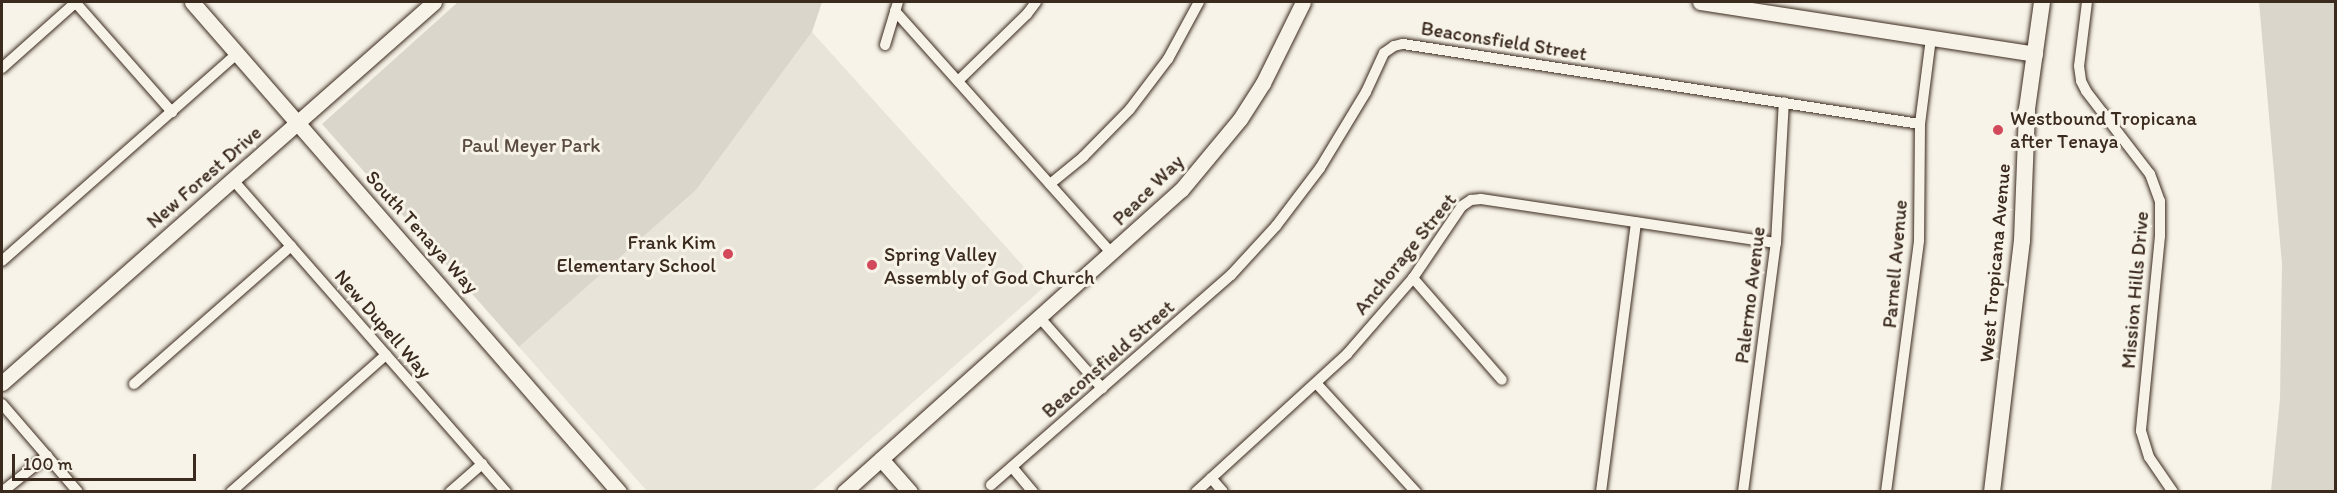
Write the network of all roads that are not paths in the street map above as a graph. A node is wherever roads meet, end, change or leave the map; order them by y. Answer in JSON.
{"nodes":[{"id":1,"x":75,"y":2,"type":"edge"},
{"id":2,"x":192,"y":2,"type":"edge"},
{"id":3,"x":434,"y":2,"type":"edge"},
{"id":4,"x":1036,"y":2,"type":"edge"},
{"id":5,"x":1199,"y":2,"type":"edge"},
{"id":6,"x":1303,"y":2,"type":"edge"},
{"id":7,"x":1700,"y":2,"type":"edge"},
{"id":8,"x":2042,"y":2,"type":"edge"},
{"id":9,"x":2087,"y":2,"type":"edge"},
{"id":10,"x":897,"y":6,"type":"edge"},
{"id":11,"x":1931,"y":38,"type":"junction"},
{"id":12,"x":885,"y":45,"type":"dead end"},
{"id":13,"x":2035,"y":54,"type":"junction"},
{"id":14,"x":236,"y":55,"type":"junction"},
{"id":15,"x":2,"y":68,"type":"edge"},
{"id":16,"x":958,"y":81,"type":"junction"},
{"id":17,"x":1784,"y":102,"type":"junction"},
{"id":18,"x":172,"y":112,"type":"junction"},
{"id":19,"x":297,"y":124,"type":"junction"},
{"id":20,"x":1920,"y":124,"type":"junction"},
{"id":21,"x":233,"y":180,"type":"junction"},
{"id":22,"x":1050,"y":184,"type":"junction"},
{"id":23,"x":1636,"y":222,"type":"junction"},
{"id":24,"x":1776,"y":243,"type":"junction"},
{"id":25,"x":291,"y":246,"type":"junction"},
{"id":26,"x":1112,"y":254,"type":"junction"},
{"id":27,"x":2,"y":261,"type":"edge"},
{"id":28,"x":1413,"y":278,"type":"junction"},
{"id":29,"x":1040,"y":318,"type":"junction"},
{"id":30,"x":386,"y":355,"type":"junction"},
{"id":31,"x":1502,"y":380,"type":"dead end"},
{"id":32,"x":2,"y":383,"type":"edge"},
{"id":33,"x":134,"y":384,"type":"dead end"},
{"id":34,"x":1317,"y":384,"type":"junction"},
{"id":35,"x":1102,"y":388,"type":"junction"},
{"id":36,"x":2,"y":404,"type":"edge"},
{"id":37,"x":47,"y":456,"type":"junction"},
{"id":38,"x":881,"y":459,"type":"junction"},
{"id":39,"x":482,"y":464,"type":"junction"},
{"id":40,"x":1012,"y":467,"type":"junction"},
{"id":41,"x":1211,"y":478,"type":"junction"},
{"id":42,"x":991,"y":485,"type":"dead end"},
{"id":43,"x":2,"y":492,"type":"edge"},
{"id":44,"x":78,"y":492,"type":"edge"},
{"id":45,"x":231,"y":492,"type":"edge"},
{"id":46,"x":450,"y":492,"type":"edge"},
{"id":47,"x":506,"y":492,"type":"edge"},
{"id":48,"x":619,"y":492,"type":"edge"},
{"id":49,"x":844,"y":492,"type":"edge"},
{"id":50,"x":910,"y":492,"type":"edge"},
{"id":51,"x":1033,"y":492,"type":"edge"},
{"id":52,"x":1196,"y":492,"type":"edge"},
{"id":53,"x":1223,"y":492,"type":"edge"},
{"id":54,"x":1416,"y":492,"type":"edge"},
{"id":55,"x":1601,"y":492,"type":"edge"},
{"id":56,"x":1743,"y":492,"type":"edge"},
{"id":57,"x":1886,"y":492,"type":"edge"},
{"id":58,"x":1992,"y":492,"type":"edge"},
{"id":59,"x":2173,"y":492,"type":"edge"}],
"edges":[{"from":1,"to":15,"type":"street"},
{"from":1,"to":18,"type":"street"},
{"from":2,"to":14,"type":"street","name":"South Tenaya Way"},
{"from":3,"to":19,"type":"street","name":"New Forest Drive"},
{"from":4,"to":16,"type":"street"},
{"from":5,"to":22,"type":"street"},
{"from":6,"to":26,"type":"street","name":"Peace Way"},
{"from":7,"to":11,"type":"street"},
{"from":8,"to":13,"type":"main road","name":"West Tropicana Avenue"},
{"from":9,"to":59,"type":"street","name":"Mission Hills Drive"},
{"from":10,"to":12,"type":"street"},
{"from":10,"to":16,"type":"street"},
{"from":11,"to":13,"type":"street"},
{"from":11,"to":20,"type":"street","name":"Parnell Avenue"},
{"from":13,"to":58,"type":"main road","name":"West Tropicana Avenue"},
{"from":14,"to":18,"type":"street"},
{"from":14,"to":19,"type":"street","name":"South Tenaya Way"},
{"from":16,"to":22,"type":"street"},
{"from":17,"to":20,"type":"street","name":"Beaconsfield Street"},
{"from":17,"to":24,"type":"street","name":"Palermo Avenue"},
{"from":17,"to":35,"type":"street","name":"Beaconsfield Street"},
{"from":18,"to":27,"type":"street"},
{"from":19,"to":21,"type":"street","name":"New Forest Drive"},
{"from":19,"to":48,"type":"street","name":"South Tenaya Way"},
{"from":20,"to":57,"type":"street","name":"Parnell Avenue"},
{"from":21,"to":25,"type":"street","name":"New Dupell Way"},
{"from":21,"to":32,"type":"street","name":"New Forest Drive"},
{"from":22,"to":26,"type":"street"},
{"from":23,"to":24,"type":"street","name":"Anchorage Street"},
{"from":23,"to":28,"type":"street","name":"Anchorage Street"},
{"from":23,"to":55,"type":"street"},
{"from":24,"to":56,"type":"street","name":"Palermo Avenue"},
{"from":25,"to":30,"type":"street","name":"New Dupell Way"},
{"from":25,"to":33,"type":"street"},
{"from":26,"to":29,"type":"street","name":"Peace Way"},
{"from":28,"to":31,"type":"street"},
{"from":28,"to":34,"type":"street","name":"Anchorage Street"},
{"from":29,"to":35,"type":"street"},
{"from":29,"to":38,"type":"street","name":"Peace Way"},
{"from":30,"to":39,"type":"street","name":"New Dupell Way"},
{"from":30,"to":45,"type":"street"},
{"from":34,"to":41,"type":"street","name":"Anchorage Street"},
{"from":34,"to":54,"type":"street"},
{"from":35,"to":40,"type":"street","name":"Beaconsfield Street"},
{"from":36,"to":37,"type":"street"},
{"from":37,"to":43,"type":"street"},
{"from":37,"to":44,"type":"street"},
{"from":38,"to":49,"type":"street","name":"Peace Way"},
{"from":38,"to":50,"type":"street"},
{"from":39,"to":46,"type":"street"},
{"from":39,"to":47,"type":"street","name":"New Dupell Way"},
{"from":40,"to":42,"type":"street","name":"Beaconsfield Street"},
{"from":40,"to":51,"type":"street"},
{"from":41,"to":52,"type":"street","name":"Anchorage Street"},
{"from":41,"to":53,"type":"street"}]}
